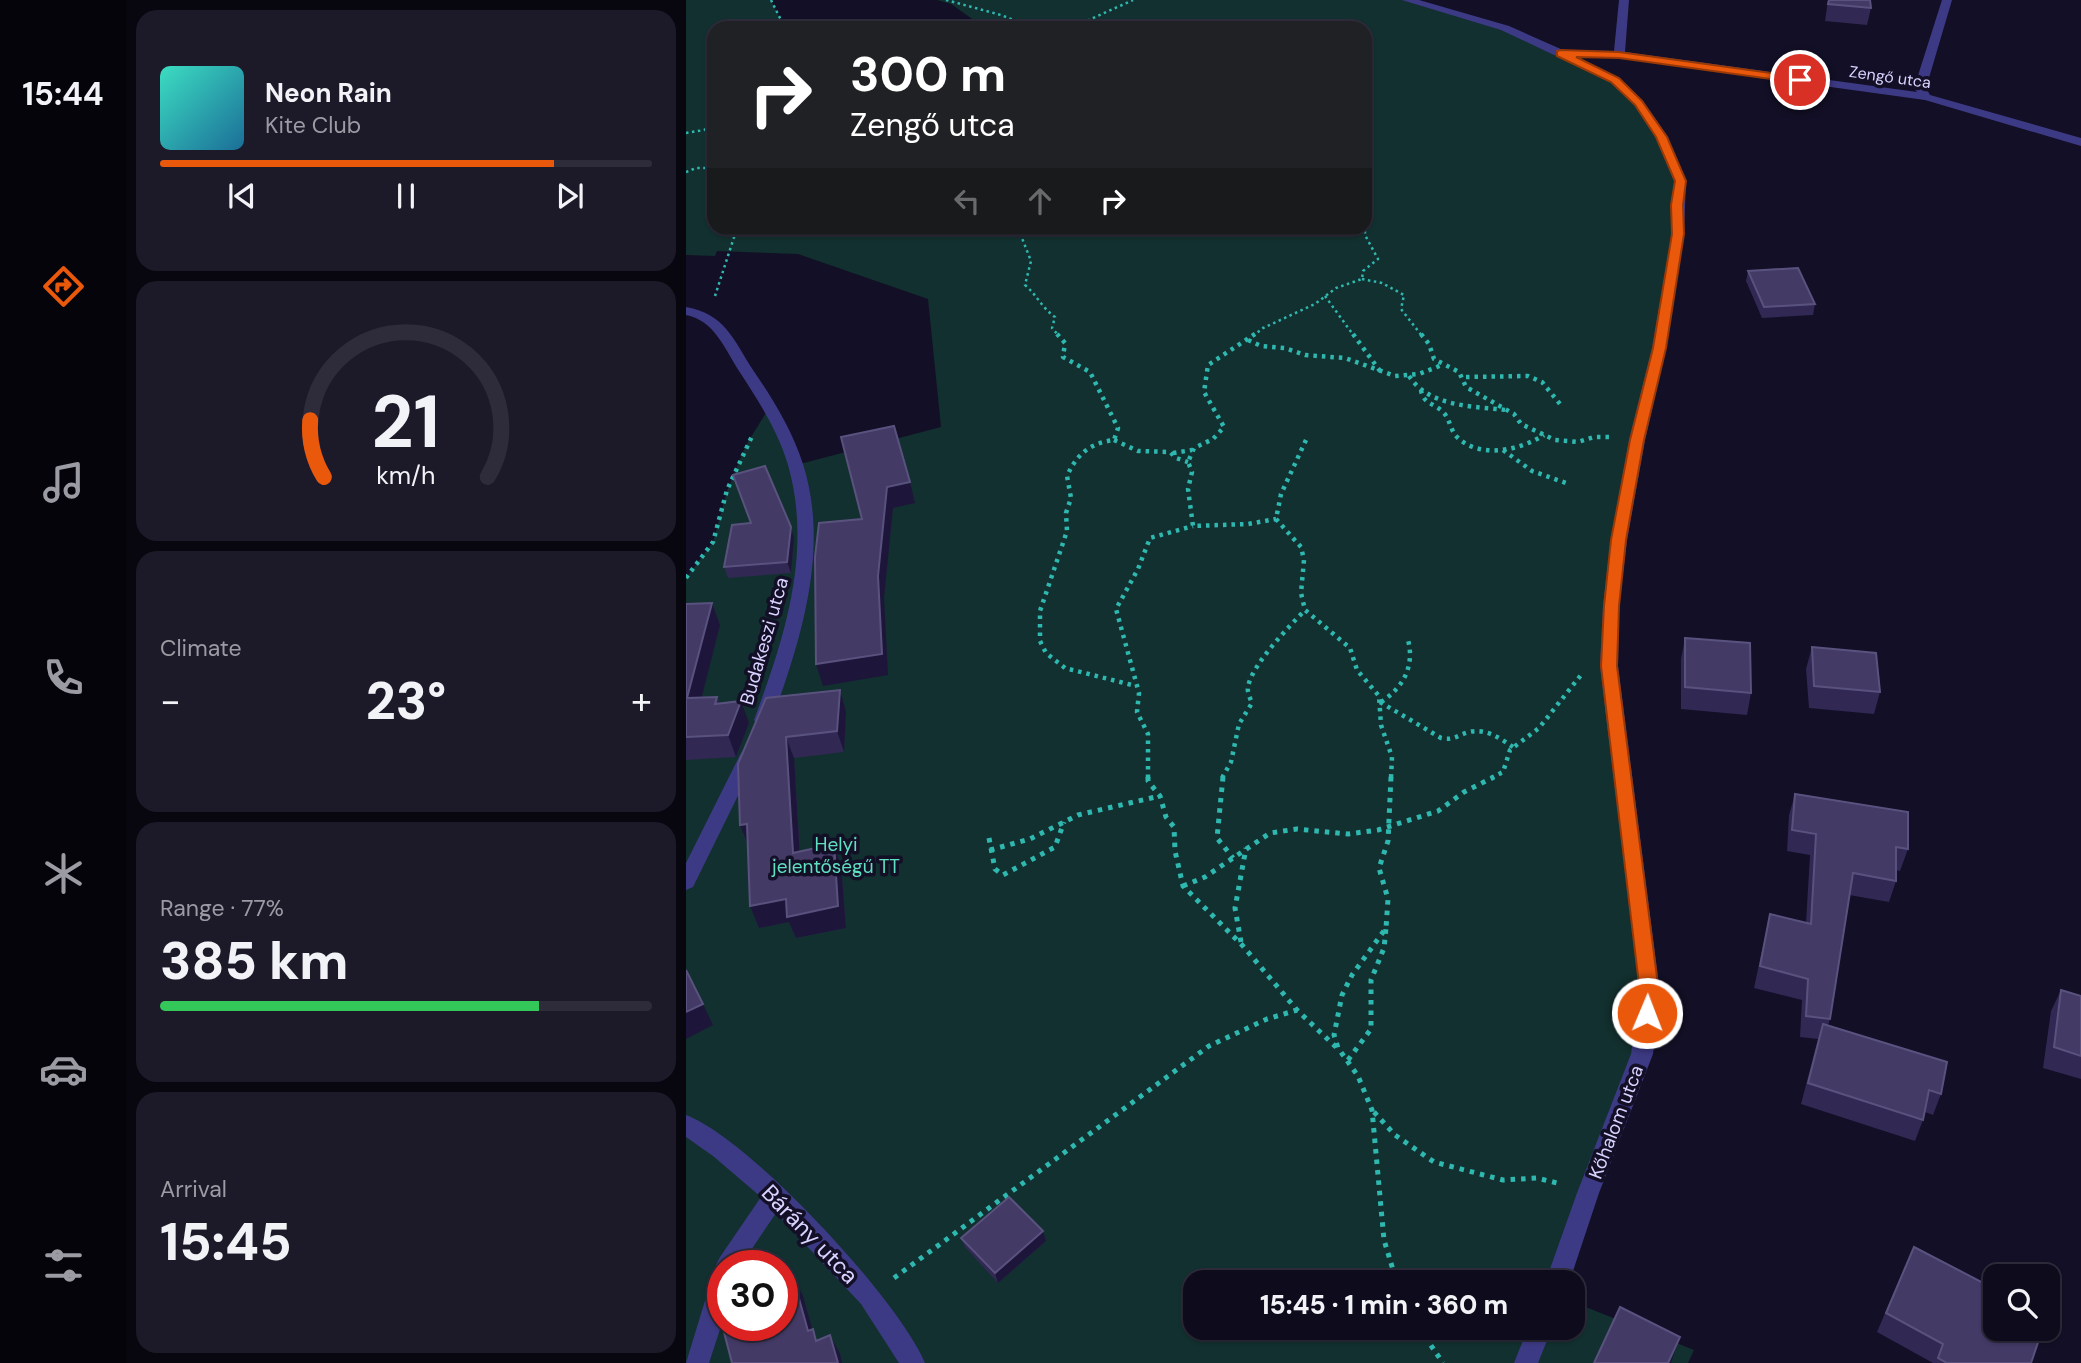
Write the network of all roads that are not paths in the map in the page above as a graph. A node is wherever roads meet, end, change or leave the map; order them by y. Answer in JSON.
{"nodes":[{"id":1,"x":1407,"y":0,"type":"edge"},
{"id":2,"x":1625,"y":0,"type":"edge"},
{"id":3,"x":1947,"y":0,"type":"edge"},
{"id":4,"x":1561,"y":53,"type":"junction"},
{"id":5,"x":1619,"y":55,"type":"junction"},
{"id":6,"x":1926,"y":97,"type":"junction"},
{"id":7,"x":2081,"y":142,"type":"edge"},
{"id":8,"x":686,"y":311,"type":"edge"},
{"id":9,"x":686,"y":882,"type":"edge"},
{"id":10,"x":686,"y":1125,"type":"edge"},
{"id":11,"x":775,"y":1195,"type":"junction"},
{"id":12,"x":738,"y":1250,"type":"edge"},
{"id":13,"x":1561,"y":1270,"type":"edge"},
{"id":14,"x":707,"y":1331,"type":"edge"},
{"id":15,"x":1535,"y":1340,"type":"edge"},
{"id":16,"x":697,"y":1363,"type":"edge"},
{"id":17,"x":912,"y":1363,"type":"edge"},
{"id":18,"x":1526,"y":1363,"type":"edge"}],
"edges":[{"from":1,"to":4,"type":"street","name":"Zengő utca"},
{"from":2,"to":5,"type":"street"},
{"from":3,"to":6,"type":"street"},
{"from":4,"to":5,"type":"street","name":"Zengő utca"},
{"from":4,"to":13,"type":"street","name":"Kőhalom utca"},
{"from":5,"to":6,"type":"street","name":"Zengő utca"},
{"from":6,"to":7,"type":"street","name":"Zengő utca"},
{"from":8,"to":9,"type":"street","name":"Budakeszi utca"},
{"from":10,"to":11,"type":"street","name":"Bárány utca"},
{"from":11,"to":12,"type":"street"},
{"from":11,"to":17,"type":"street","name":"Bárány utca"},
{"from":14,"to":16,"type":"street"},
{"from":15,"to":18,"type":"street"}]}
